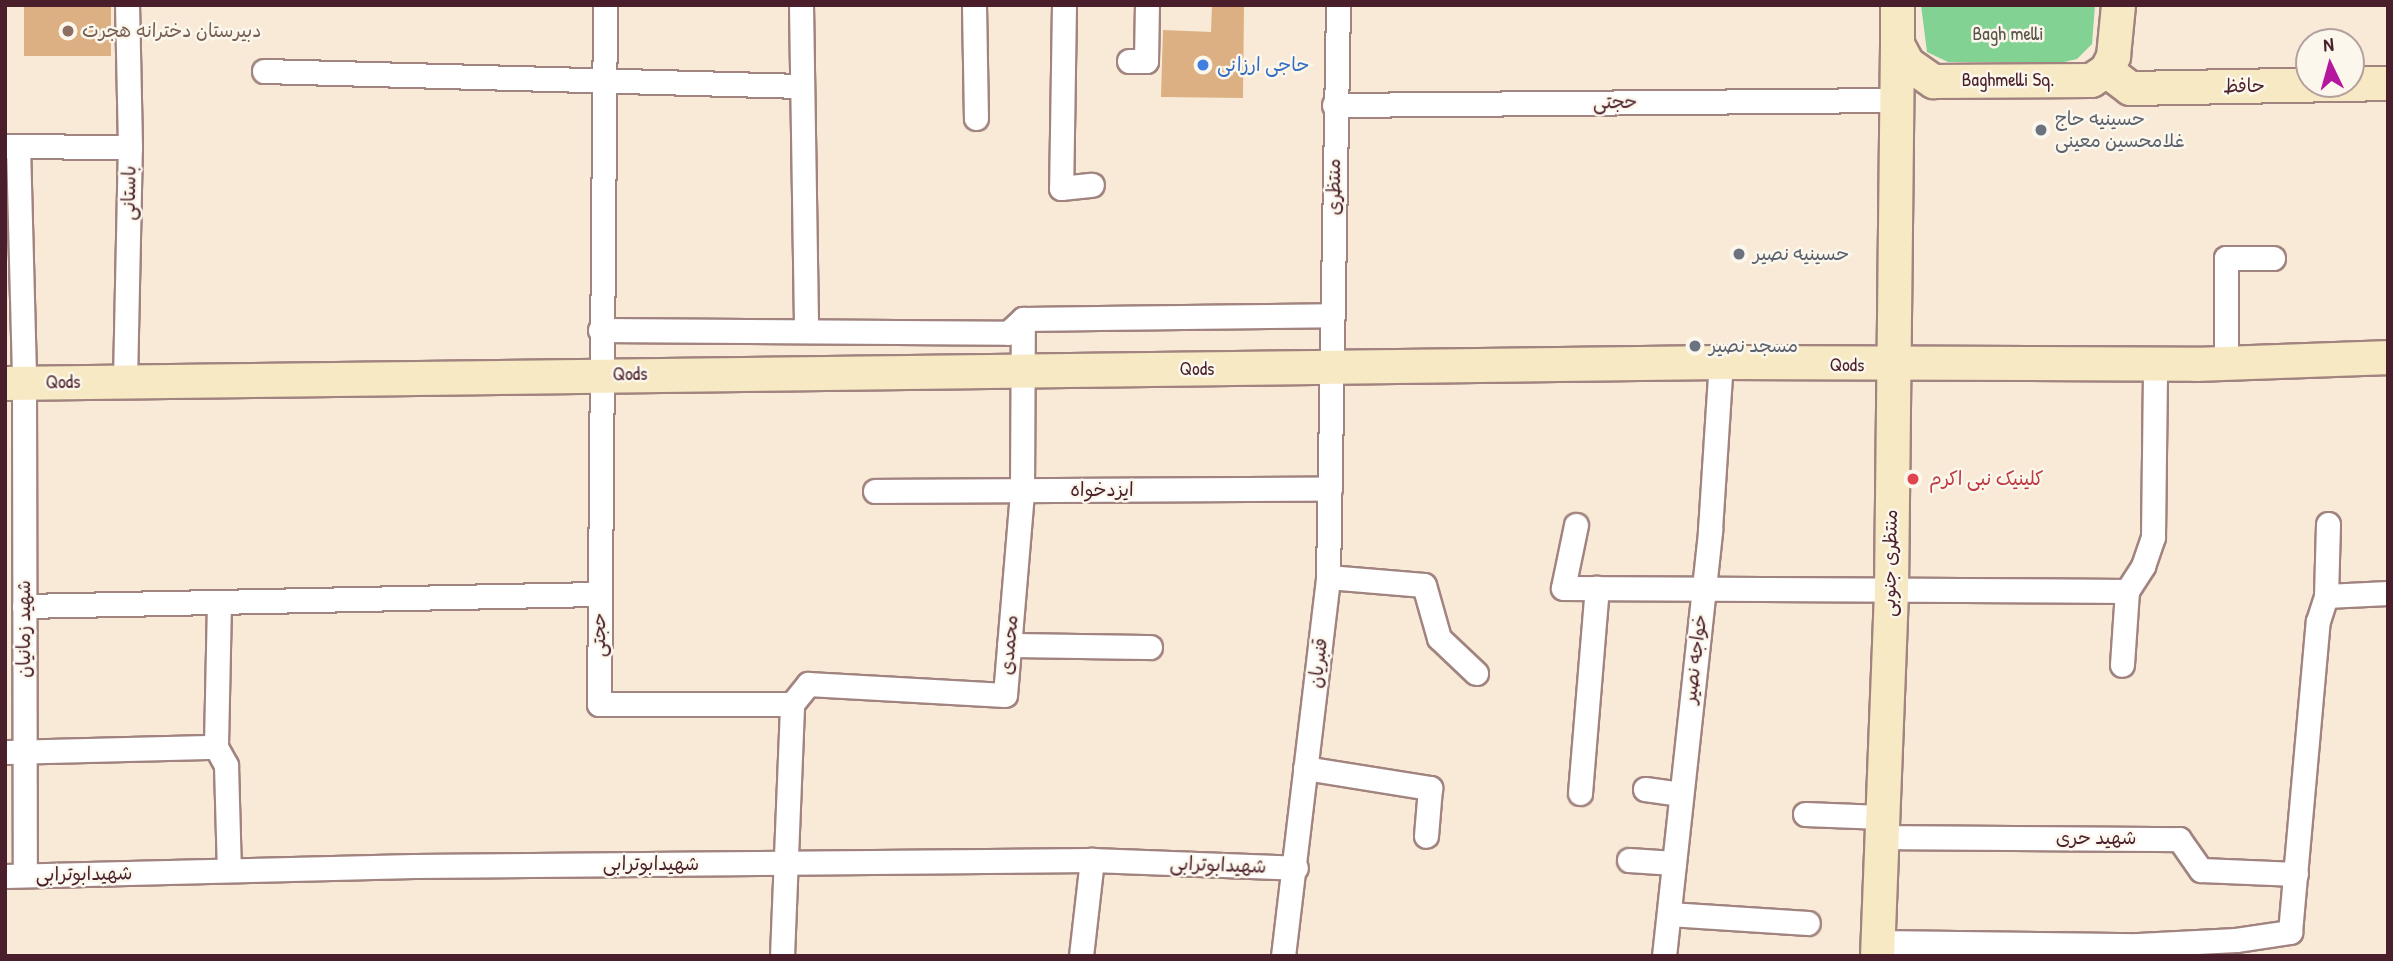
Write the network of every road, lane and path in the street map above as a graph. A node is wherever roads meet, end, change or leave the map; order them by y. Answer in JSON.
{"nodes":[{"id":1,"x":127,"y":5,"type":"edge"},
{"id":2,"x":605,"y":5,"type":"edge"},
{"id":3,"x":801,"y":5,"type":"edge"},
{"id":4,"x":974,"y":5,"type":"edge"},
{"id":5,"x":1064,"y":5,"type":"edge"},
{"id":6,"x":1147,"y":5,"type":"edge"},
{"id":7,"x":1338,"y":5,"type":"edge"},
{"id":8,"x":1897,"y":5,"type":"edge"},
{"id":9,"x":2118,"y":5,"type":"edge"},
{"id":10,"x":1897,"y":44,"type":"junction"},
{"id":11,"x":1129,"y":61,"type":"dead end"},
{"id":12,"x":2106,"y":70,"type":"junction"},
{"id":13,"x":264,"y":71,"type":"dead end"},
{"id":14,"x":604,"y":79,"type":"junction"},
{"id":15,"x":2388,"y":83,"type":"edge"},
{"id":16,"x":803,"y":86,"type":"junction"},
{"id":17,"x":1896,"y":100,"type":"junction"},
{"id":18,"x":1334,"y":105,"type":"junction"},
{"id":19,"x":976,"y":118,"type":"dead end"},
{"id":20,"x":11,"y":146,"type":"edge"},
{"id":21,"x":130,"y":147,"type":"junction"},
{"id":22,"x":1092,"y":185,"type":"dead end"},
{"id":23,"x":2273,"y":258,"type":"dead end"},
{"id":24,"x":1333,"y":314,"type":"junction"},
{"id":25,"x":1023,"y":319,"type":"junction"},
{"id":26,"x":600,"y":330,"type":"junction"},
{"id":27,"x":806,"y":331,"type":"junction"},
{"id":28,"x":2388,"y":357,"type":"edge"},
{"id":29,"x":1721,"y":362,"type":"junction"},
{"id":30,"x":2226,"y":363,"type":"junction"},
{"id":31,"x":2155,"y":364,"type":"junction"},
{"id":32,"x":1892,"y":366,"type":"junction"},
{"id":33,"x":1332,"y":368,"type":"junction"},
{"id":34,"x":1021,"y":371,"type":"junction"},
{"id":35,"x":599,"y":374,"type":"junction"},
{"id":36,"x":125,"y":381,"type":"junction"},
{"id":37,"x":15,"y":383,"type":"edge"},
{"id":38,"x":1330,"y":489,"type":"junction"},
{"id":39,"x":875,"y":491,"type":"dead end"},
{"id":40,"x":1022,"y":491,"type":"junction"},
{"id":41,"x":2328,"y":524,"type":"dead end"},
{"id":42,"x":1576,"y":525,"type":"dead end"},
{"id":43,"x":1328,"y":577,"type":"junction"},
{"id":44,"x":1597,"y":588,"type":"junction"},
{"id":45,"x":1703,"y":589,"type":"junction"},
{"id":46,"x":1891,"y":590,"type":"junction"},
{"id":47,"x":2127,"y":591,"type":"junction"},
{"id":48,"x":2388,"y":593,"type":"edge"},
{"id":49,"x":599,"y":594,"type":"junction"},
{"id":50,"x":2326,"y":596,"type":"junction"},
{"id":51,"x":219,"y":602,"type":"junction"},
{"id":52,"x":24,"y":606,"type":"junction"},
{"id":53,"x":15,"y":638,"type":"edge"},
{"id":54,"x":1009,"y":645,"type":"junction"},
{"id":55,"x":1150,"y":647,"type":"dead end"},
{"id":56,"x":2122,"y":665,"type":"dead end"},
{"id":57,"x":1476,"y":673,"type":"dead end"},
{"id":58,"x":792,"y":704,"type":"junction"},
{"id":59,"x":216,"y":747,"type":"junction"},
{"id":60,"x":15,"y":751,"type":"edge"},
{"id":61,"x":1305,"y":768,"type":"junction"},
{"id":62,"x":1646,"y":789,"type":"dead end"},
{"id":63,"x":1580,"y":793,"type":"dead end"},
{"id":64,"x":1681,"y":794,"type":"junction"},
{"id":65,"x":1805,"y":814,"type":"dead end"},
{"id":66,"x":1882,"y":827,"type":"junction"},
{"id":67,"x":1426,"y":836,"type":"dead end"},
{"id":68,"x":1092,"y":860,"type":"junction"},
{"id":69,"x":1629,"y":860,"type":"dead end"},
{"id":70,"x":786,"y":863,"type":"junction"},
{"id":71,"x":1674,"y":863,"type":"junction"},
{"id":72,"x":1296,"y":868,"type":"junction"},
{"id":73,"x":229,"y":870,"type":"junction"},
{"id":74,"x":2295,"y":874,"type":"junction"},
{"id":75,"x":15,"y":876,"type":"edge"},
{"id":76,"x":1669,"y":914,"type":"junction"},
{"id":77,"x":1808,"y":923,"type":"dead end"},
{"id":78,"x":1877,"y":949,"type":"edge"},
{"id":79,"x":782,"y":956,"type":"edge"},
{"id":80,"x":1081,"y":956,"type":"edge"},
{"id":81,"x":1283,"y":956,"type":"edge"},
{"id":82,"x":1664,"y":956,"type":"edge"}],
"edges":[{"from":1,"to":21,"type":"street","name":"باستانی"},
{"from":2,"to":14,"type":"street","name":"حجتی"},
{"from":3,"to":16,"type":"street"},
{"from":4,"to":19,"type":"street"},
{"from":5,"to":22,"type":"street"},
{"from":6,"to":11,"type":"street"},
{"from":7,"to":18,"type":"street","name":"منتظری"},
{"from":8,"to":10,"type":"street"},
{"from":9,"to":12,"type":"street"},
{"from":10,"to":12,"type":"street","name":"Baghmelli Sq."},
{"from":10,"to":17,"type":"street","name":"منتظری جنوبی"},
{"from":12,"to":15,"type":"street","name":"حافظ"},
{"from":13,"to":14,"type":"street"},
{"from":14,"to":16,"type":"street"},
{"from":14,"to":26,"type":"street","name":"حجتی"},
{"from":16,"to":27,"type":"street"},
{"from":17,"to":18,"type":"street","name":"حجتی"},
{"from":17,"to":32,"type":"street","name":"منتظری جنوبی"},
{"from":18,"to":24,"type":"street","name":"منتظری"},
{"from":20,"to":21,"type":"street"},
{"from":20,"to":37,"type":"street","name":"شهید زمانیان"},
{"from":21,"to":36,"type":"street","name":"باستانی"},
{"from":23,"to":30,"type":"street"},
{"from":24,"to":25,"type":"street"},
{"from":24,"to":33,"type":"street","name":"منتظری"},
{"from":25,"to":27,"type":"street"},
{"from":25,"to":34,"type":"street","name":"محمدی"},
{"from":26,"to":27,"type":"street"},
{"from":26,"to":35,"type":"street","name":"حجتی"},
{"from":28,"to":30,"type":"street","name":"Qods"},
{"from":29,"to":32,"type":"street","name":"Qods"},
{"from":29,"to":33,"type":"street","name":"Qods"},
{"from":29,"to":45,"type":"street","name":"خواجه نصیر"},
{"from":30,"to":31,"type":"street","name":"Qods"},
{"from":31,"to":32,"type":"street","name":"Qods"},
{"from":31,"to":47,"type":"street"},
{"from":32,"to":46,"type":"street","name":"منتظری جنوبی"},
{"from":33,"to":34,"type":"street","name":"Qods"},
{"from":33,"to":38,"type":"street","name":"قنبریان"},
{"from":34,"to":35,"type":"street","name":"Qods"},
{"from":34,"to":40,"type":"street","name":"محمدی"},
{"from":35,"to":36,"type":"street","name":"Qods"},
{"from":35,"to":49,"type":"street","name":"حجتی"},
{"from":36,"to":37,"type":"street","name":"Qods"},
{"from":37,"to":52,"type":"street","name":"شهید زمانیان"},
{"from":38,"to":40,"type":"street","name":"ایزدخواه"},
{"from":38,"to":43,"type":"street","name":"قنبریان"},
{"from":39,"to":40,"type":"street","name":"ایزدخواه"},
{"from":40,"to":54,"type":"street","name":"محمدی"},
{"from":41,"to":50,"type":"street"},
{"from":42,"to":44,"type":"street"},
{"from":43,"to":57,"type":"street"},
{"from":43,"to":61,"type":"street","name":"قنبریان"},
{"from":44,"to":45,"type":"street"},
{"from":44,"to":63,"type":"street"},
{"from":45,"to":46,"type":"street"},
{"from":45,"to":64,"type":"street","name":"خواجه نصیر"},
{"from":46,"to":47,"type":"street"},
{"from":46,"to":66,"type":"street","name":"منتظری جنوبی"},
{"from":47,"to":56,"type":"street"},
{"from":48,"to":50,"type":"street"},
{"from":49,"to":51,"type":"street"},
{"from":49,"to":58,"type":"street","name":"حجتی"},
{"from":50,"to":74,"type":"street"},
{"from":51,"to":52,"type":"street"},
{"from":51,"to":59,"type":"street"},
{"from":52,"to":53,"type":"street","name":"شهید زمانیان"},
{"from":53,"to":60,"type":"street","name":"شهید زمانیان"},
{"from":54,"to":55,"type":"street"},
{"from":54,"to":58,"type":"street","name":"محمدی"},
{"from":58,"to":70,"type":"street"},
{"from":59,"to":60,"type":"street"},
{"from":59,"to":73,"type":"street"},
{"from":60,"to":75,"type":"street","name":"شهید زمانیان"},
{"from":61,"to":67,"type":"street"},
{"from":61,"to":72,"type":"street","name":"قنبریان"},
{"from":62,"to":64,"type":"street"},
{"from":64,"to":71,"type":"street","name":"خواجه نصیر"},
{"from":65,"to":66,"type":"street"},
{"from":66,"to":74,"type":"street","name":"شهید حری"},
{"from":66,"to":78,"type":"street","name":"منتظری جنوبی"},
{"from":68,"to":70,"type":"street","name":"شهیدابوترابی"},
{"from":68,"to":72,"type":"street","name":"شهیدابوترابی"},
{"from":68,"to":80,"type":"street"},
{"from":69,"to":71,"type":"street"},
{"from":70,"to":73,"type":"street","name":"شهیدابوترابی"},
{"from":70,"to":79,"type":"street"},
{"from":71,"to":76,"type":"street","name":"خواجه نصیر"},
{"from":72,"to":81,"type":"street","name":"قنبریان"},
{"from":73,"to":75,"type":"street","name":"شهیدابوترابی"},
{"from":74,"to":78,"type":"street"},
{"from":76,"to":77,"type":"street"},
{"from":76,"to":82,"type":"street","name":"خواجه نصیر"}]}
